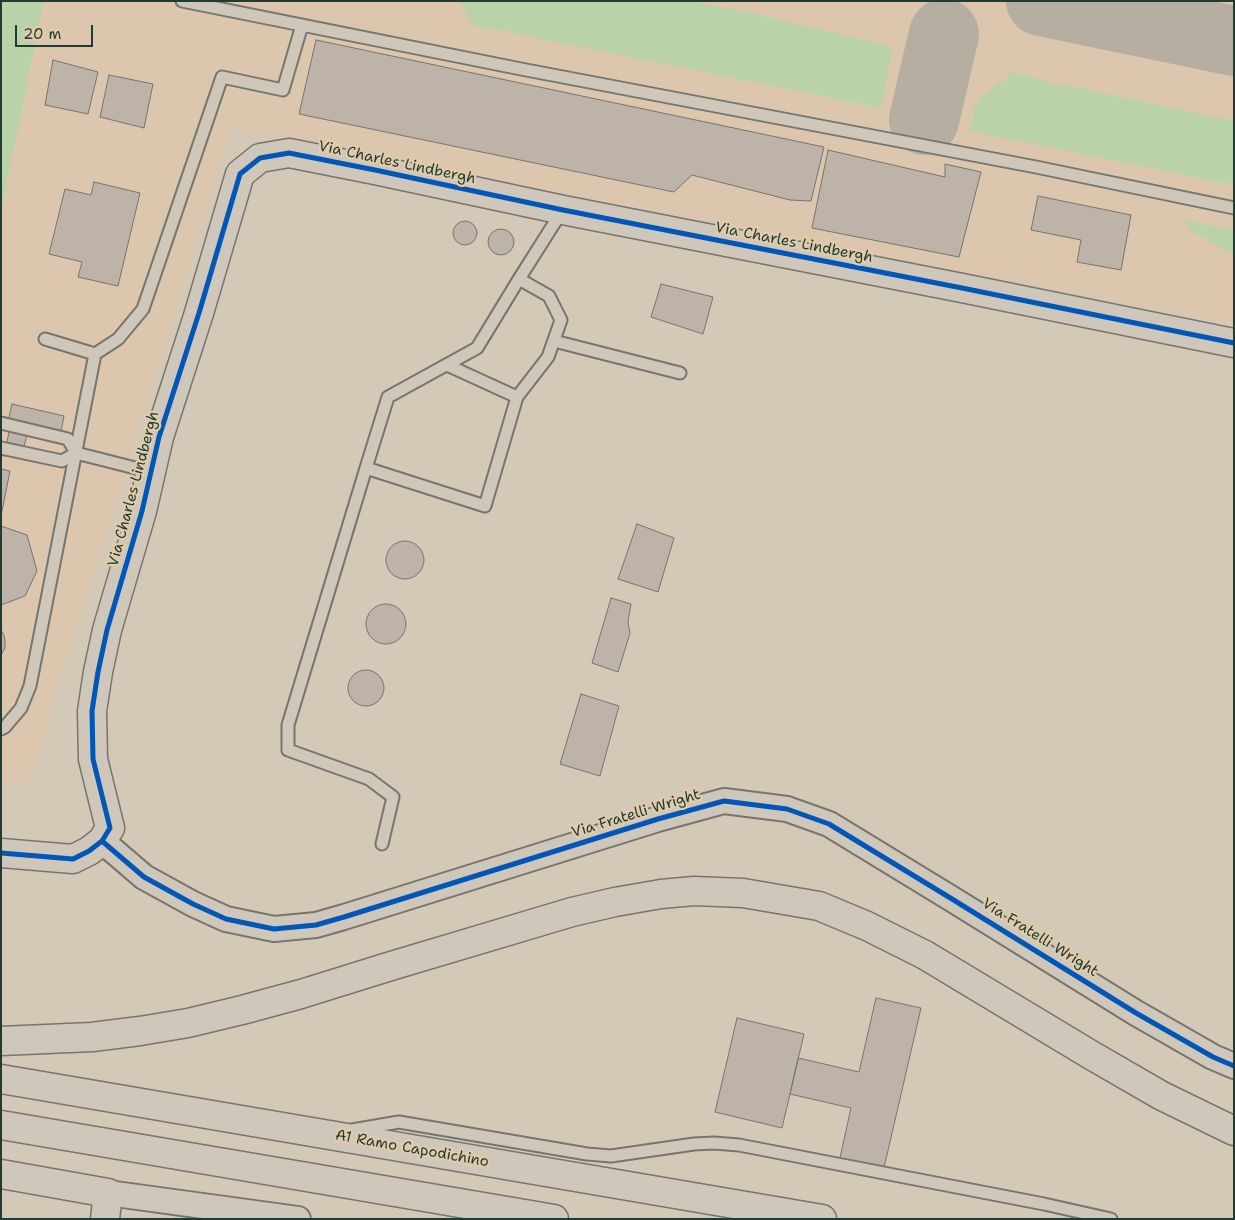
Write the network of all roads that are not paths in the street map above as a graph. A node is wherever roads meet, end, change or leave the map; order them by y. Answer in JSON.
{"nodes":[{"id":1,"x":182,"y":1,"type":"edge"},
{"id":2,"x":302,"y":25,"type":"junction"},
{"id":3,"x":1234,"y":208,"type":"edge"},
{"id":4,"x":563,"y":210,"type":"junction"},
{"id":5,"x":519,"y":279,"type":"junction"},
{"id":6,"x":45,"y":339,"type":"dead end"},
{"id":7,"x":554,"y":341,"type":"junction"},
{"id":8,"x":1234,"y":344,"type":"edge"},
{"id":9,"x":95,"y":354,"type":"junction"},
{"id":10,"x":447,"y":365,"type":"junction"},
{"id":11,"x":680,"y":373,"type":"dead end"},
{"id":12,"x":517,"y":398,"type":"junction"},
{"id":13,"x":1,"y":423,"type":"edge"},
{"id":14,"x":1,"y":448,"type":"edge"},
{"id":15,"x":76,"y":453,"type":"junction"},
{"id":16,"x":366,"y":468,"type":"junction"},
{"id":17,"x":151,"y":472,"type":"junction"},
{"id":18,"x":1,"y":729,"type":"edge"},
{"id":19,"x":102,"y":841,"type":"junction"},
{"id":20,"x":382,"y":844,"type":"dead end"},
{"id":21,"x":1,"y":853,"type":"edge"},
{"id":22,"x":1,"y":1041,"type":"edge"},
{"id":23,"x":1234,"y":1066,"type":"edge"},
{"id":24,"x":1,"y":1079,"type":"edge"},
{"id":25,"x":1,"y":1125,"type":"edge"},
{"id":26,"x":1234,"y":1131,"type":"edge"},
{"id":27,"x":325,"y":1134,"type":"junction"},
{"id":28,"x":1,"y":1174,"type":"edge"},
{"id":29,"x":106,"y":1206,"type":"edge"},
{"id":30,"x":298,"y":1219,"type":"edge"},
{"id":31,"x":554,"y":1219,"type":"edge"},
{"id":32,"x":822,"y":1219,"type":"edge"},
{"id":33,"x":1111,"y":1219,"type":"edge"}],
"edges":[{"from":1,"to":2,"type":"lane"},
{"from":2,"to":3,"type":"lane"},
{"from":2,"to":9,"type":"lane"},
{"from":4,"to":5,"type":"lane"},
{"from":4,"to":8,"type":"main road","name":"Via Charles Lindbergh"},
{"from":4,"to":17,"type":"main road","name":"Via Charles Lindbergh"},
{"from":5,"to":7,"type":"lane"},
{"from":5,"to":10,"type":"lane"},
{"from":6,"to":9,"type":"lane"},
{"from":7,"to":11,"type":"lane"},
{"from":7,"to":12,"type":"lane"},
{"from":9,"to":15,"type":"lane"},
{"from":10,"to":12,"type":"lane"},
{"from":10,"to":16,"type":"lane"},
{"from":12,"to":16,"type":"lane"},
{"from":13,"to":15,"type":"lane"},
{"from":14,"to":15,"type":"lane"},
{"from":15,"to":17,"type":"lane"},
{"from":15,"to":18,"type":"lane"},
{"from":16,"to":20,"type":"lane"},
{"from":17,"to":19,"type":"main road","name":"Via Charles Lindbergh"},
{"from":19,"to":21,"type":"main road"},
{"from":19,"to":23,"type":"street","name":"Via Fratelli Wright"},
{"from":22,"to":26,"type":"main road"},
{"from":24,"to":27,"type":"main road","name":"A1 Ramo Capodichino"},
{"from":25,"to":31,"type":"main road"},
{"from":27,"to":32,"type":"main road","name":"A1 Ramo Capodichino"},
{"from":27,"to":33,"type":"lane"},
{"from":28,"to":29,"type":"main road"},
{"from":29,"to":30,"type":"street"}]}
